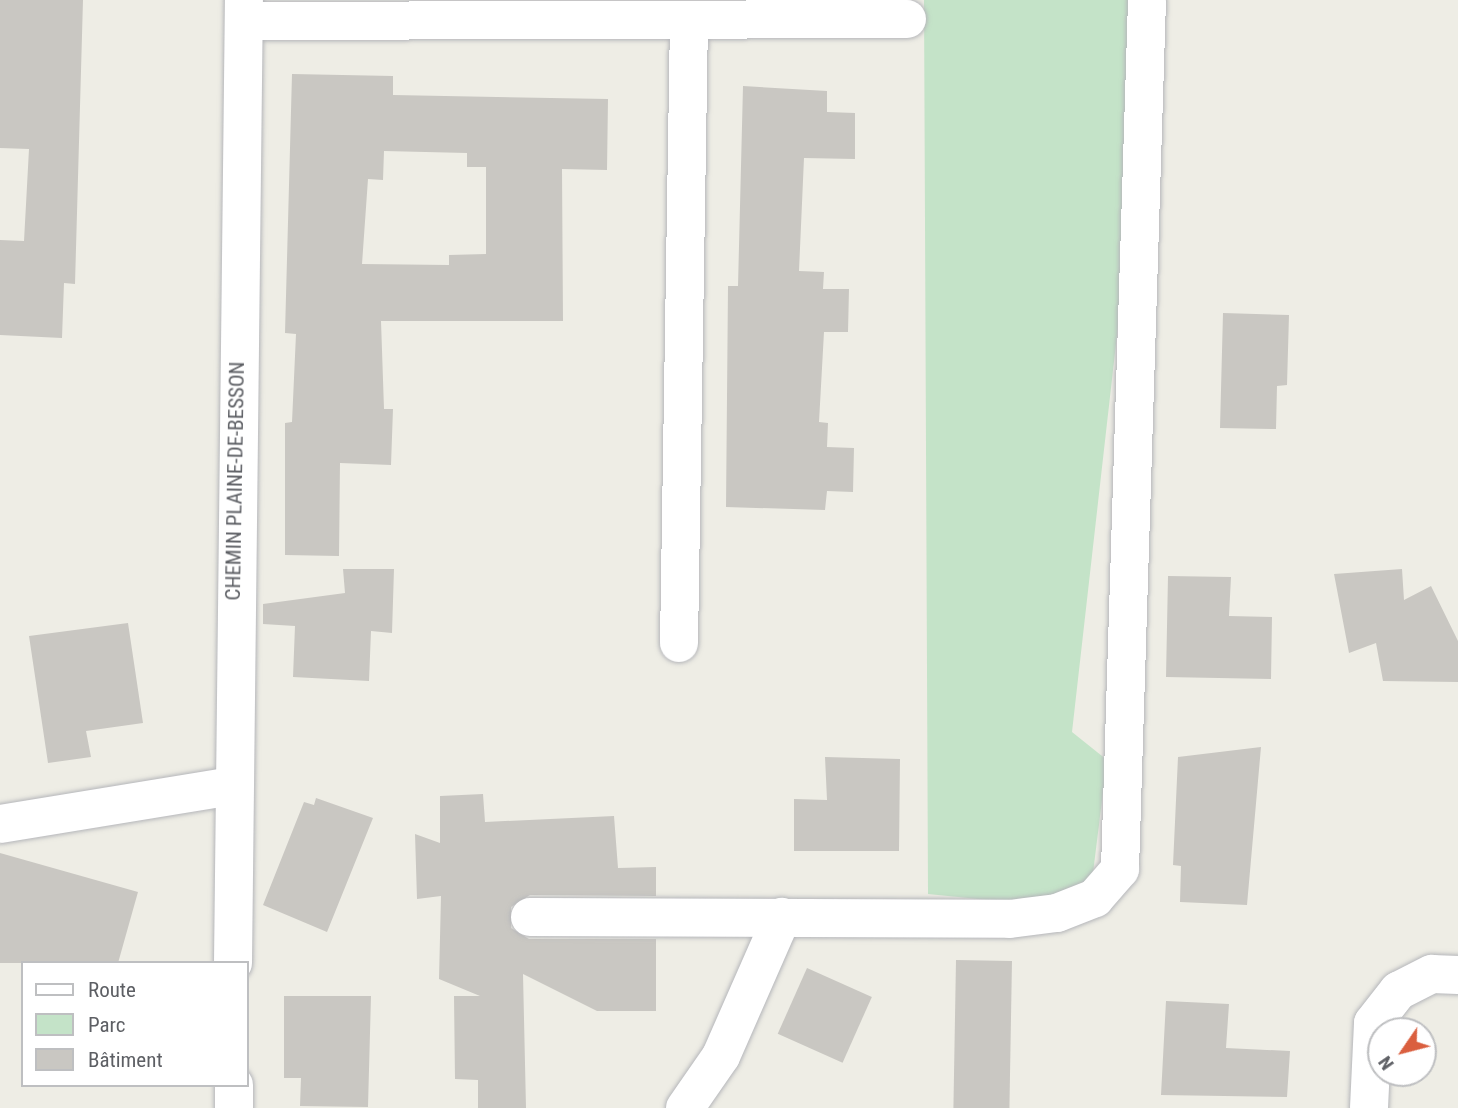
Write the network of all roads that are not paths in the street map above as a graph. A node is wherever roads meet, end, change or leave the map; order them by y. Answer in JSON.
{"nodes":[{"id":1,"x":1147,"y":0,"type":"edge"},
{"id":2,"x":244,"y":10,"type":"edge"},
{"id":3,"x":907,"y":19,"type":"dead end"},
{"id":4,"x":689,"y":20,"type":"junction"},
{"id":5,"x":679,"y":643,"type":"dead end"},
{"id":6,"x":232,"y":786,"type":"junction"},
{"id":7,"x":0,"y":824,"type":"edge"},
{"id":8,"x":530,"y":917,"type":"dead end"},
{"id":9,"x":782,"y":917,"type":"junction"},
{"id":10,"x":233,"y":961,"type":"edge"},
{"id":11,"x":1458,"y":975,"type":"edge"},
{"id":12,"x":234,"y":1087,"type":"edge"},
{"id":13,"x":234,"y":1108,"type":"edge"},
{"id":14,"x":685,"y":1108,"type":"edge"},
{"id":15,"x":1369,"y":1108,"type":"edge"}],
"edges":[{"from":1,"to":9,"type":"street"},
{"from":2,"to":4,"type":"street"},
{"from":2,"to":6,"type":"street","name":"CHEMIN PLAINE-DE-BESSON"},
{"from":3,"to":4,"type":"street"},
{"from":4,"to":5,"type":"street"},
{"from":6,"to":7,"type":"street"},
{"from":6,"to":10,"type":"street","name":"CHEMIN PLAINE-DE-BESSON"},
{"from":8,"to":9,"type":"street"},
{"from":9,"to":14,"type":"street"},
{"from":11,"to":15,"type":"street"},
{"from":12,"to":13,"type":"street"}]}
